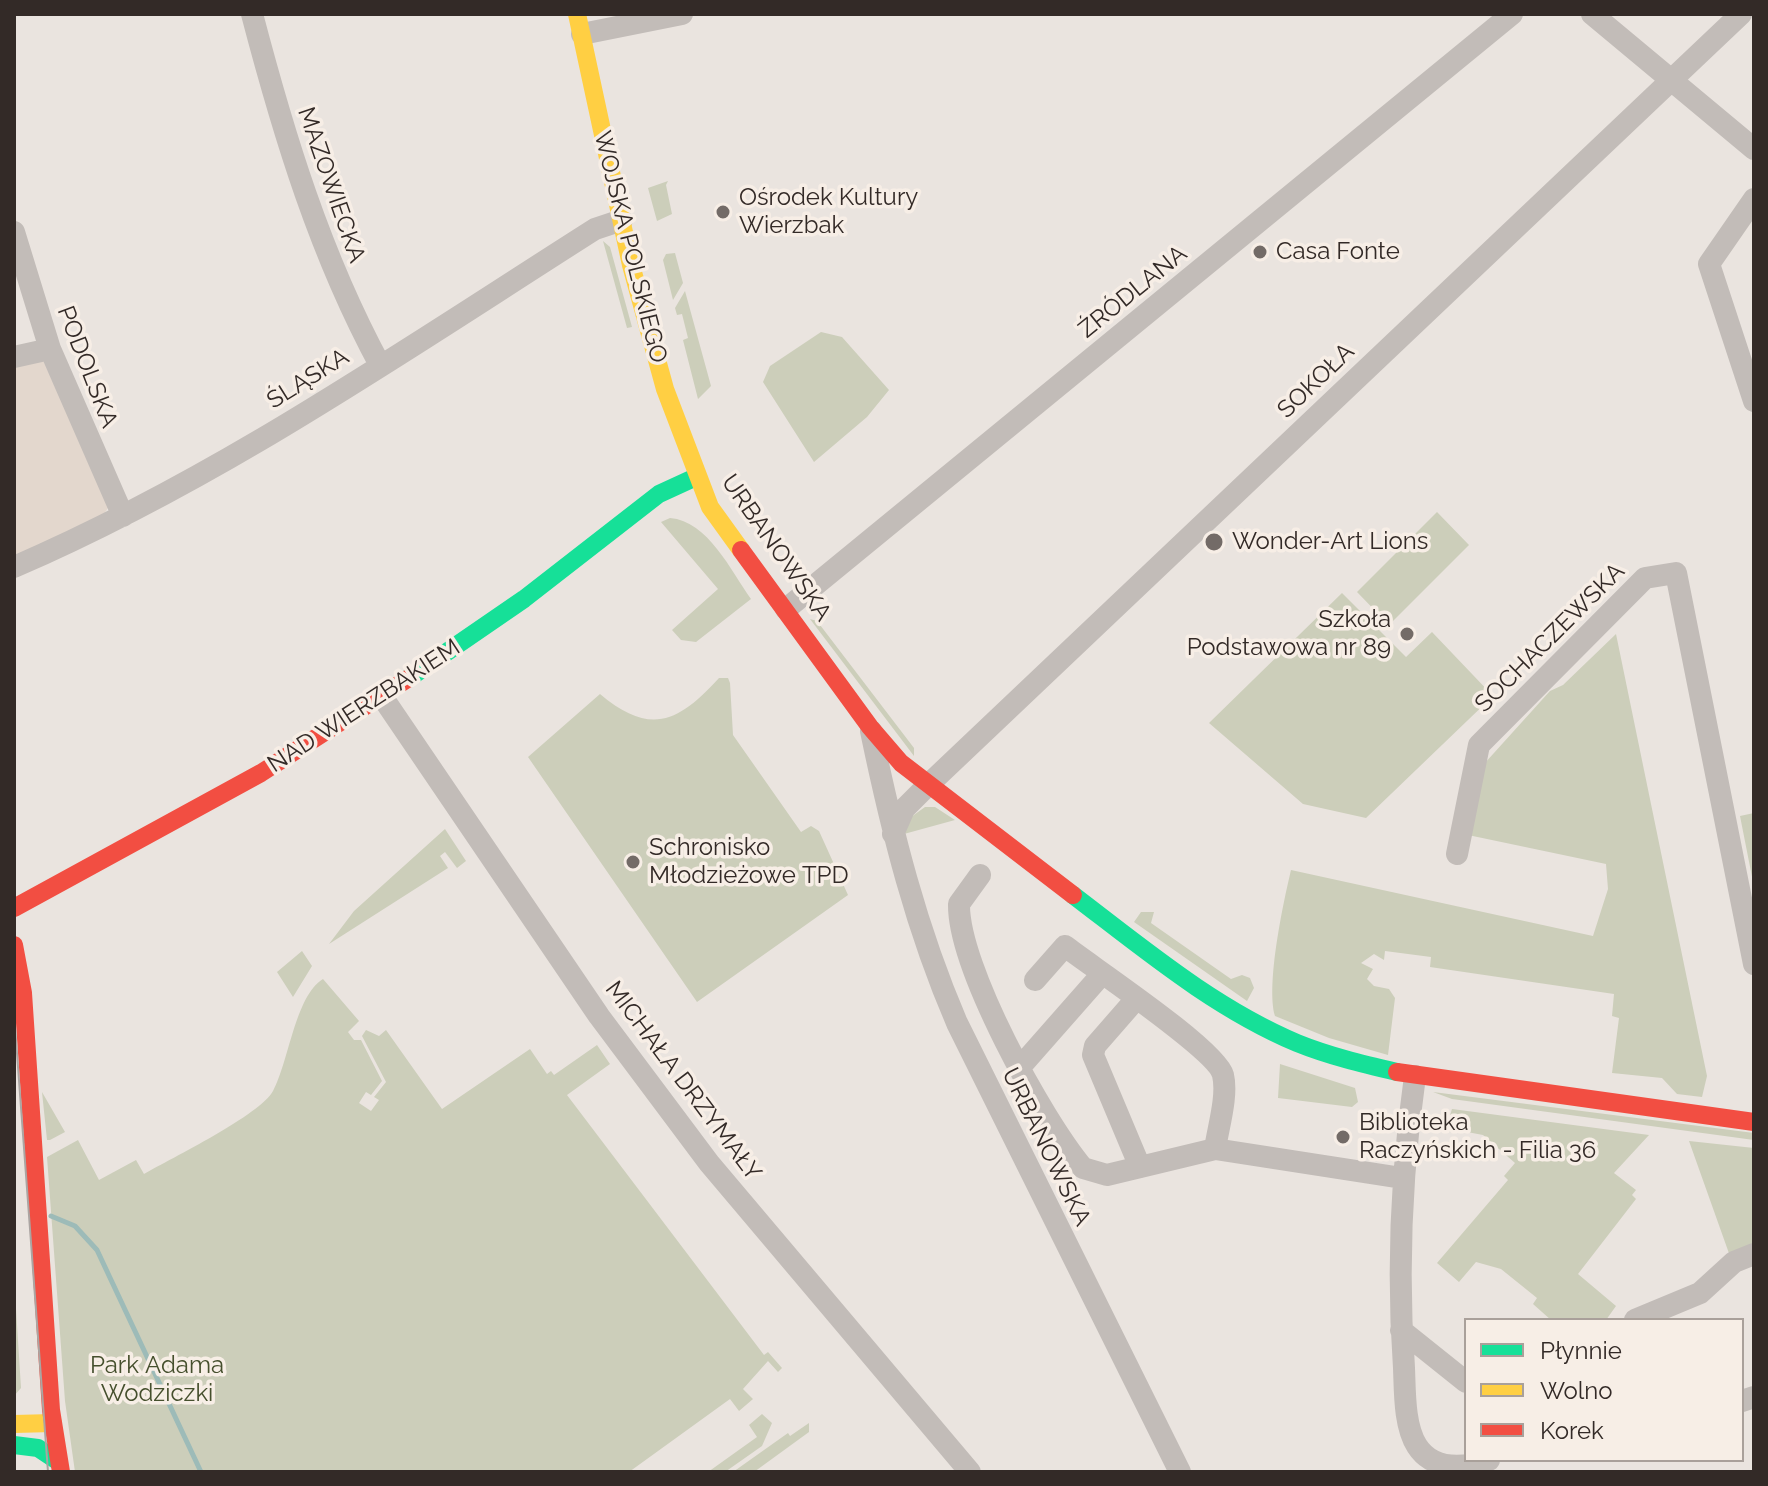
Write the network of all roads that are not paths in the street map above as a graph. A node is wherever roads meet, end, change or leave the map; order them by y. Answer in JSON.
{"nodes":[{"id":1,"x":252,"y":14,"type":"edge"},
{"id":2,"x":682,"y":14,"type":"edge"},
{"id":3,"x":1512,"y":14,"type":"edge"},
{"id":4,"x":1592,"y":14,"type":"edge"},
{"id":5,"x":1741,"y":14,"type":"edge"},
{"id":6,"x":579,"y":24,"type":"edge"},
{"id":7,"x":1671,"y":80,"type":"junction"},
{"id":8,"x":1754,"y":149,"type":"edge"},
{"id":9,"x":1748,"y":208,"type":"edge"},
{"id":10,"x":622,"y":220,"type":"junction"},
{"id":11,"x":14,"y":232,"type":"edge"},
{"id":12,"x":50,"y":349,"type":"junction"},
{"id":13,"x":14,"y":357,"type":"edge"},
{"id":14,"x":380,"y":365,"type":"junction"},
{"id":15,"x":1754,"y":401,"type":"edge"},
{"id":16,"x":696,"y":477,"type":"junction"},
{"id":17,"x":123,"y":516,"type":"junction"},
{"id":18,"x":14,"y":567,"type":"edge"},
{"id":19,"x":786,"y":609,"type":"junction"},
{"id":20,"x":383,"y":698,"type":"junction"},
{"id":21,"x":870,"y":727,"type":"junction"},
{"id":22,"x":927,"y":786,"type":"junction"},
{"id":23,"x":893,"y":834,"type":"junction"},
{"id":24,"x":1457,"y":854,"type":"dead end"},
{"id":25,"x":980,"y":875,"type":"dead end"},
{"id":26,"x":14,"y":908,"type":"edge"},
{"id":27,"x":14,"y":945,"type":"edge"},
{"id":28,"x":1754,"y":964,"type":"edge"},
{"id":29,"x":1102,"y":974,"type":"junction"},
{"id":30,"x":1035,"y":980,"type":"dead end"},
{"id":31,"x":1136,"y":999,"type":"junction"},
{"id":32,"x":1021,"y":1066,"type":"junction"},
{"id":33,"x":1415,"y":1076,"type":"junction"},
{"id":34,"x":1754,"y":1122,"type":"edge"},
{"id":35,"x":1215,"y":1149,"type":"junction"},
{"id":36,"x":1140,"y":1167,"type":"junction"},
{"id":37,"x":1402,"y":1178,"type":"junction"},
{"id":38,"x":1754,"y":1254,"type":"edge"},
{"id":39,"x":1640,"y":1318,"type":"edge"},
{"id":40,"x":1401,"y":1330,"type":"junction"},
{"id":41,"x":1464,"y":1380,"type":"edge"},
{"id":42,"x":53,"y":1423,"type":"junction"},
{"id":43,"x":14,"y":1424,"type":"edge"},
{"id":44,"x":14,"y":1445,"type":"edge"},
{"id":45,"x":1477,"y":1462,"type":"edge"},
{"id":46,"x":60,"y":1467,"type":"edge"},
{"id":47,"x":970,"y":1472,"type":"edge"},
{"id":48,"x":1180,"y":1472,"type":"edge"}],
"edges":[{"from":1,"to":14,"type":"street","name":"MAZOWIECKA"},
{"from":2,"to":6,"type":"street"},
{"from":3,"to":19,"type":"street","name":"ŹRÓDLANA"},
{"from":4,"to":7,"type":"street"},
{"from":5,"to":7,"type":"street","name":"SOKOŁA"},
{"from":6,"to":10,"type":"street","name":"WOJSKA POLSKIEGO"},
{"from":7,"to":8,"type":"street"},
{"from":7,"to":22,"type":"street","name":"SOKOŁA"},
{"from":9,"to":15,"type":"street"},
{"from":10,"to":14,"type":"street","name":"ŚLĄSKA"},
{"from":10,"to":16,"type":"street","name":"WOJSKA POLSKIEGO"},
{"from":11,"to":12,"type":"street","name":"PODOLSKA"},
{"from":12,"to":13,"type":"street"},
{"from":12,"to":17,"type":"street","name":"PODOLSKA"},
{"from":14,"to":17,"type":"street","name":"ŚLĄSKA"},
{"from":16,"to":19,"type":"street","name":"URBANOWSKA"},
{"from":16,"to":20,"type":"street","name":"NAD WIERZBAKIEM"},
{"from":17,"to":18,"type":"street","name":"ŚLĄSKA"},
{"from":19,"to":21,"type":"street","name":"URBANOWSKA"},
{"from":20,"to":26,"type":"street","name":"NAD WIERZBAKIEM"},
{"from":20,"to":47,"type":"street","name":"MICHAŁA DRZYMAŁY"},
{"from":21,"to":22,"type":"street","name":"URBANOWSKA"},
{"from":21,"to":23,"type":"street","name":"URBANOWSKA"},
{"from":22,"to":23,"type":"street"},
{"from":22,"to":33,"type":"street","name":"URBANOWSKA"},
{"from":23,"to":48,"type":"street","name":"URBANOWSKA"},
{"from":24,"to":28,"type":"street","name":"SOCHACZEWSKA"},
{"from":25,"to":32,"type":"street"},
{"from":27,"to":42,"type":"street"},
{"from":29,"to":30,"type":"street"},
{"from":29,"to":31,"type":"street"},
{"from":29,"to":32,"type":"street"},
{"from":31,"to":35,"type":"street"},
{"from":31,"to":36,"type":"street"},
{"from":32,"to":36,"type":"street"},
{"from":33,"to":34,"type":"street","name":"URBANOWSKA"},
{"from":33,"to":37,"type":"street"},
{"from":35,"to":36,"type":"street"},
{"from":35,"to":37,"type":"street"},
{"from":37,"to":40,"type":"street"},
{"from":38,"to":39,"type":"street"},
{"from":40,"to":41,"type":"street"},
{"from":40,"to":45,"type":"street"},
{"from":42,"to":43,"type":"street"},
{"from":42,"to":46,"type":"street"},
{"from":44,"to":46,"type":"street"}]}
